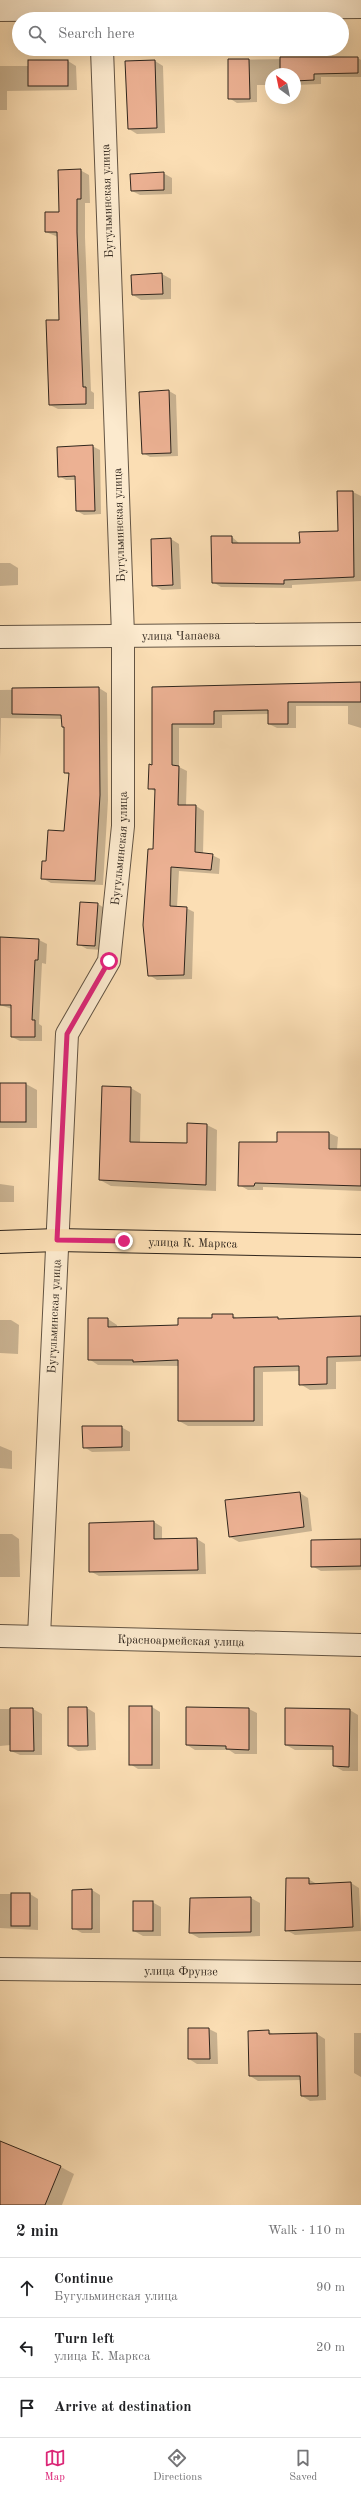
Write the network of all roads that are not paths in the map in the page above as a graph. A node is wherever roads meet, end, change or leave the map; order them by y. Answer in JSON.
{"nodes":[{"id":1,"x":361,"y":7,"type":"edge"},
{"id":2,"x":0,"y":10,"type":"edge"},
{"id":3,"x":100,"y":10,"type":"edge"},
{"id":4,"x":102,"y":56,"type":"edge"},
{"id":5,"x":361,"y":634,"type":"edge"},
{"id":6,"x":123,"y":635,"type":"junction"},
{"id":7,"x":0,"y":637,"type":"edge"},
{"id":8,"x":57,"y":1240,"type":"junction"},
{"id":9,"x":0,"y":1242,"type":"edge"},
{"id":10,"x":361,"y":1246,"type":"edge"},
{"id":11,"x":0,"y":1636,"type":"edge"},
{"id":12,"x":39,"y":1636,"type":"junction"},
{"id":13,"x":361,"y":1645,"type":"edge"},
{"id":14,"x":0,"y":1969,"type":"edge"},
{"id":15,"x":361,"y":1973,"type":"edge"}],
"edges":[{"from":1,"to":3,"type":"street"},
{"from":2,"to":3,"type":"street"},
{"from":4,"to":6,"type":"street","name":"Бугульминская улица"},
{"from":5,"to":6,"type":"street","name":"улица Чапаева"},
{"from":6,"to":7,"type":"street","name":"улица Чапаева"},
{"from":6,"to":8,"type":"street","name":"Бугульминская улица"},
{"from":8,"to":9,"type":"main road","name":"улица К. Маркса"},
{"from":8,"to":10,"type":"main road","name":"улица К. Маркса"},
{"from":8,"to":12,"type":"street","name":"Бугульминская улица"},
{"from":11,"to":12,"type":"street","name":"Красноармейская улица"},
{"from":12,"to":13,"type":"street","name":"Красноармейская улица"},
{"from":14,"to":15,"type":"street","name":"улица Фрунзе"}]}
